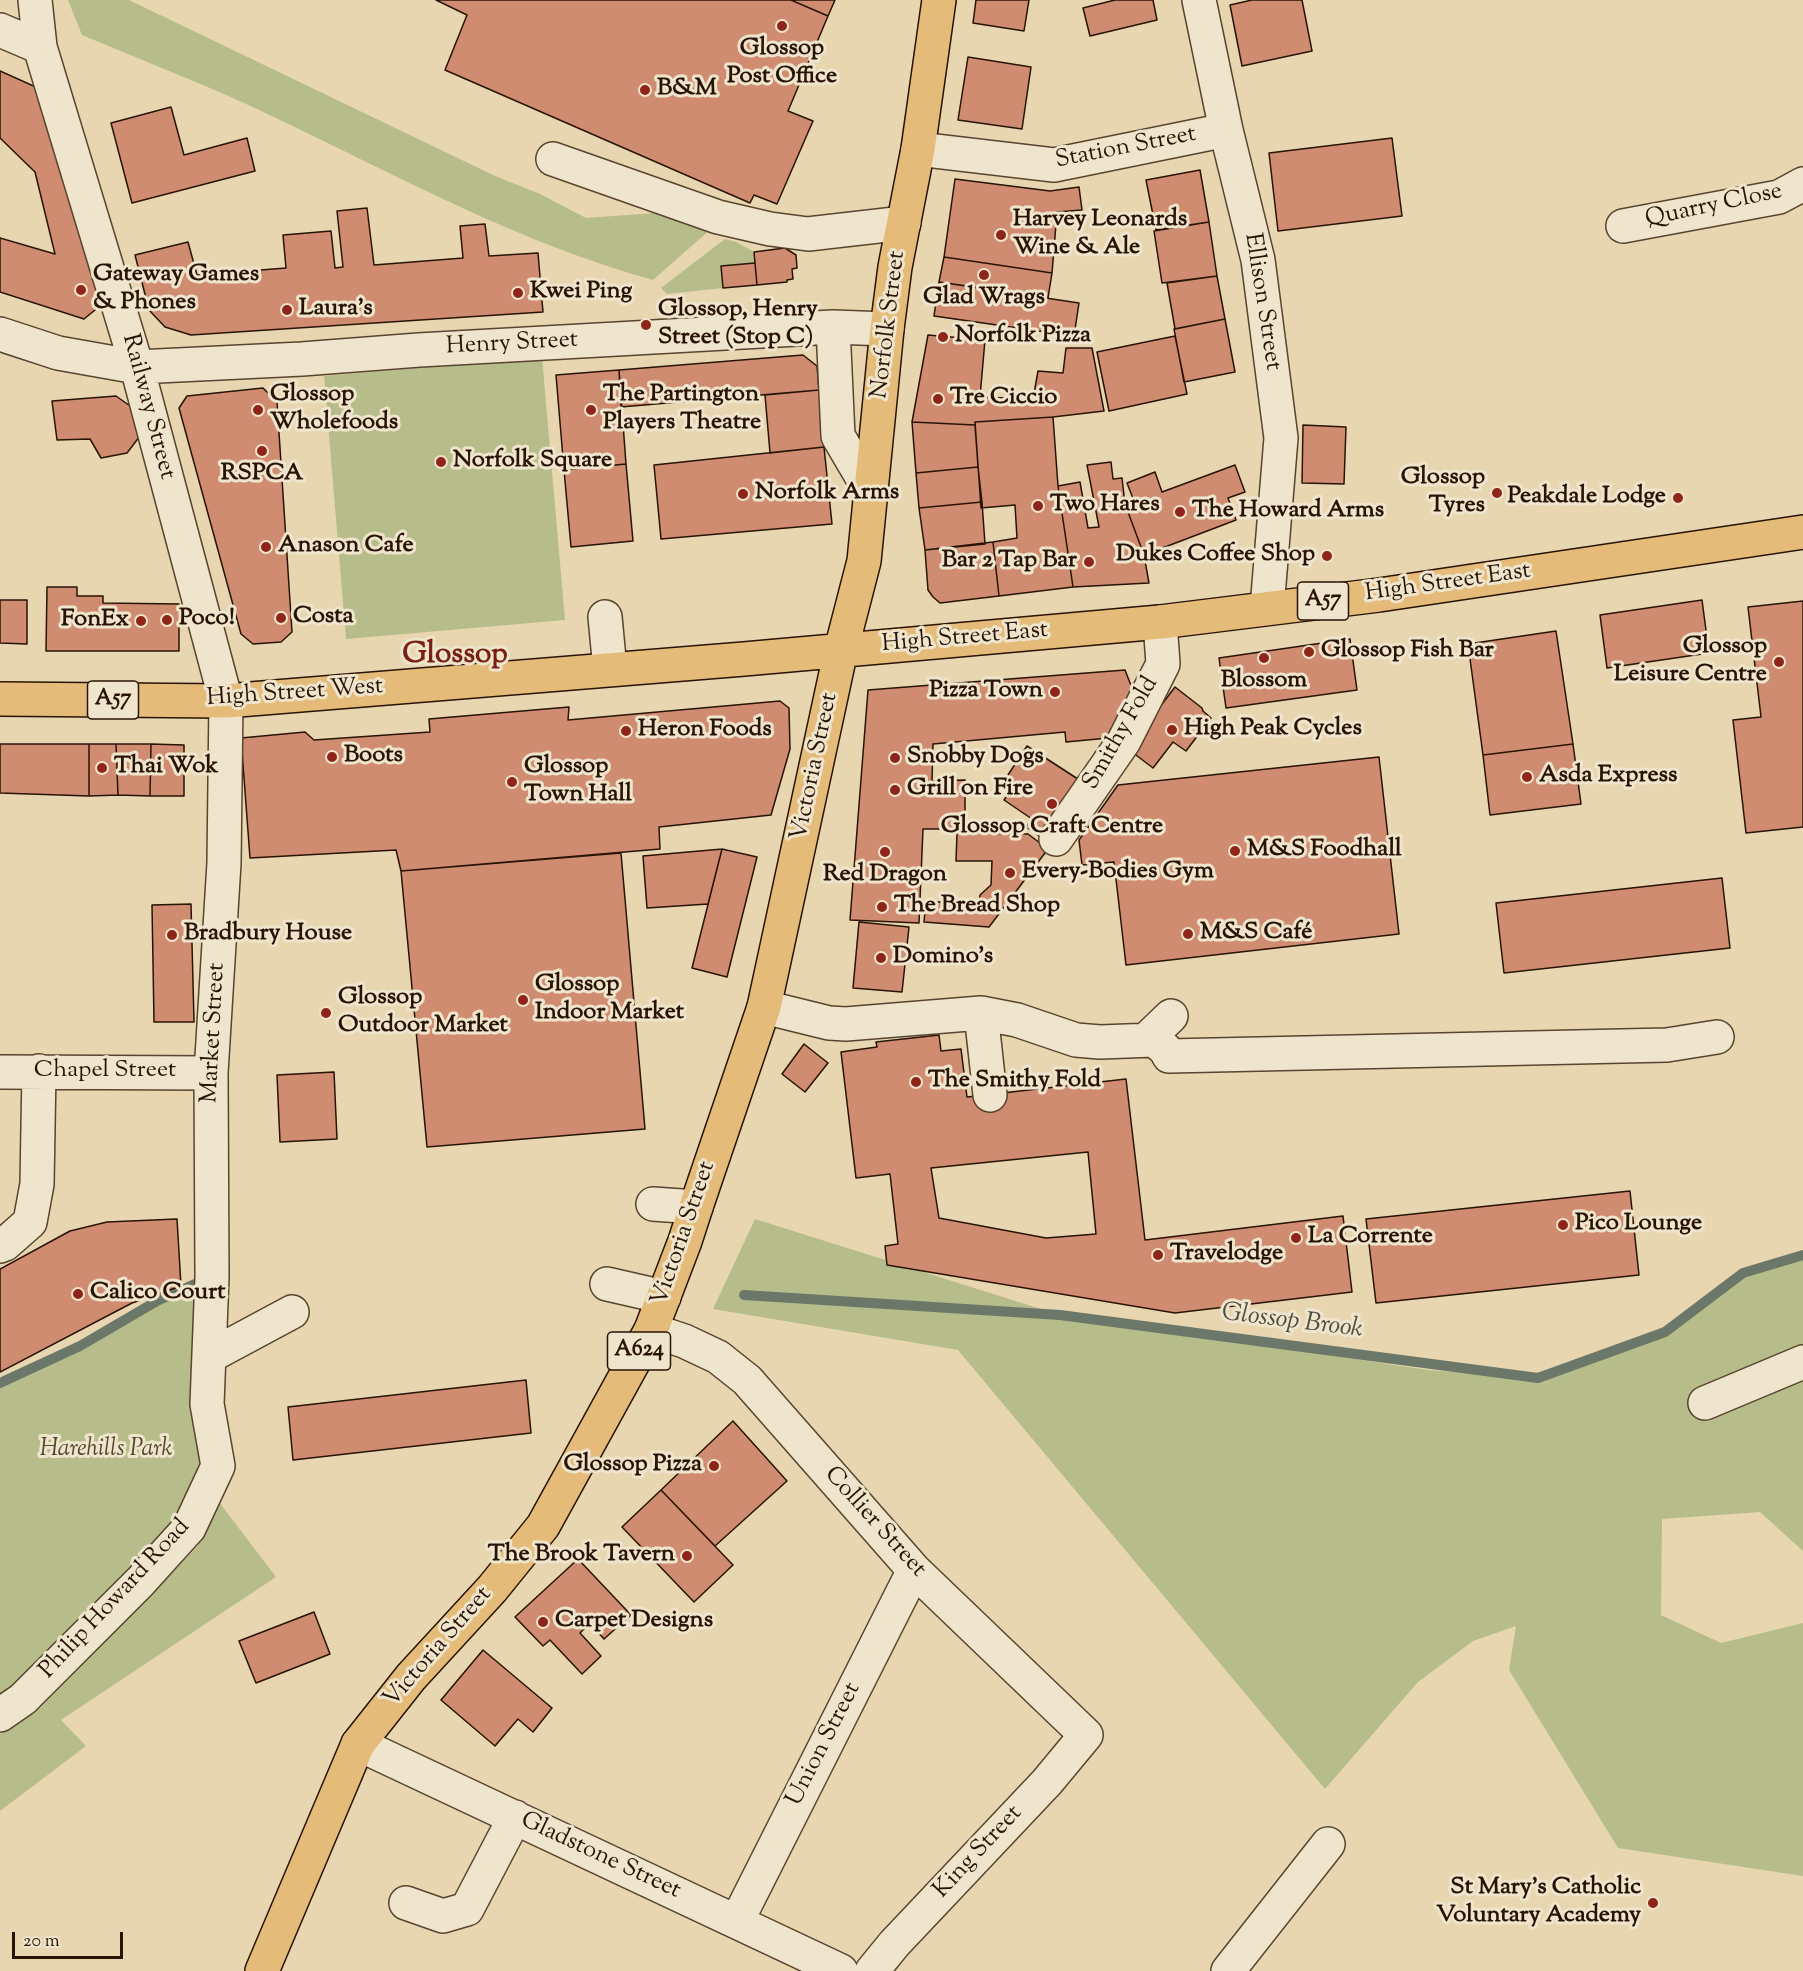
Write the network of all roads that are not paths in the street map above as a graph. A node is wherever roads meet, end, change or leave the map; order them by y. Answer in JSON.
{"nodes":[{"id":1,"x":35,"y":0,"type":"edge"},
{"id":2,"x":939,"y":0,"type":"edge"},
{"id":3,"x":1199,"y":0,"type":"edge"},
{"id":4,"x":0,"y":30,"type":"edge"},
{"id":5,"x":40,"y":47,"type":"junction"},
{"id":6,"x":1226,"y":130,"type":"junction"},
{"id":7,"x":918,"y":150,"type":"junction"},
{"id":8,"x":553,"y":159,"type":"dead end"},
{"id":9,"x":1803,"y":184,"type":"edge"},
{"id":10,"x":904,"y":223,"type":"junction"},
{"id":11,"x":1623,"y":226,"type":"dead end"},
{"id":12,"x":833,"y":327,"type":"junction"},
{"id":13,"x":887,"y":328,"type":"junction"},
{"id":14,"x":0,"y":334,"type":"edge"},
{"id":15,"x":137,"y":367,"type":"junction"},
{"id":16,"x":871,"y":492,"type":"junction"},
{"id":17,"x":1803,"y":532,"type":"edge"},
{"id":18,"x":1267,"y":608,"type":"junction"},
{"id":19,"x":605,"y":617,"type":"dead end"},
{"id":20,"x":1160,"y":622,"type":"junction"},
{"id":21,"x":841,"y":650,"type":"junction"},
{"id":22,"x":610,"y":669,"type":"junction"},
{"id":23,"x":0,"y":699,"type":"edge"},
{"id":24,"x":226,"y":701,"type":"junction"},
{"id":25,"x":1056,"y":838,"type":"dead end"},
{"id":26,"x":764,"y":1007,"type":"junction"},
{"id":27,"x":976,"y":1013,"type":"junction"},
{"id":28,"x":1171,"y":1016,"type":"dead end"},
{"id":29,"x":1717,"y":1037,"type":"dead end"},
{"id":30,"x":1146,"y":1040,"type":"junction"},
{"id":31,"x":39,"y":1071,"type":"junction"},
{"id":32,"x":0,"y":1072,"type":"edge"},
{"id":33,"x":211,"y":1073,"type":"junction"},
{"id":34,"x":990,"y":1095,"type":"dead end"},
{"id":35,"x":653,"y":1204,"type":"dead end"},
{"id":36,"x":696,"y":1207,"type":"junction"},
{"id":37,"x":210,"y":1221,"type":"joint"},
{"id":38,"x":0,"y":1246,"type":"edge"},
{"id":39,"x":607,"y":1284,"type":"dead end"},
{"id":40,"x":664,"y":1297,"type":"junction"},
{"id":41,"x":292,"y":1312,"type":"dead end"},
{"id":42,"x":651,"y":1330,"type":"junction"},
{"id":43,"x":210,"y":1356,"type":"junction"},
{"id":44,"x":1803,"y":1362,"type":"edge"},
{"id":45,"x":1705,"y":1403,"type":"dead end"},
{"id":46,"x":914,"y":1570,"type":"junction"},
{"id":47,"x":0,"y":1715,"type":"edge"},
{"id":48,"x":1086,"y":1735,"type":"joint"},
{"id":49,"x":358,"y":1744,"type":"junction"},
{"id":50,"x":515,"y":1817,"type":"junction"},
{"id":51,"x":1328,"y":1844,"type":"dead end"},
{"id":52,"x":406,"y":1903,"type":"dead end"},
{"id":53,"x":737,"y":1921,"type":"junction"},
{"id":54,"x":262,"y":1971,"type":"edge"},
{"id":55,"x":841,"y":1971,"type":"edge"},
{"id":56,"x":872,"y":1971,"type":"edge"},
{"id":57,"x":1228,"y":1971,"type":"edge"}],
"edges":[{"from":1,"to":5,"type":"street","name":"Railway Street"},
{"from":2,"to":7,"type":"main road","name":"Norfolk Street"},
{"from":3,"to":6,"type":"street","name":"Ellison Street"},
{"from":4,"to":5,"type":"street"},
{"from":5,"to":15,"type":"street","name":"Railway Street"},
{"from":6,"to":7,"type":"street","name":"Station Street"},
{"from":6,"to":18,"type":"street","name":"Ellison Street"},
{"from":7,"to":10,"type":"main road","name":"Norfolk Street"},
{"from":8,"to":10,"type":"street"},
{"from":9,"to":11,"type":"street","name":"Quarry Close"},
{"from":10,"to":13,"type":"main road","name":"Norfolk Street"},
{"from":12,"to":13,"type":"street","name":"Henry Street"},
{"from":12,"to":15,"type":"street","name":"Henry Street"},
{"from":12,"to":16,"type":"street"},
{"from":13,"to":16,"type":"main road","name":"Norfolk Street"},
{"from":14,"to":15,"type":"street","name":"Henry Street"},
{"from":15,"to":24,"type":"street","name":"Railway Street"},
{"from":16,"to":21,"type":"main road","name":"Norfolk Street"},
{"from":17,"to":18,"type":"main road","name":"High Street East","number":"A57"},
{"from":18,"to":20,"type":"main road","name":"High Street East","number":"A57"},
{"from":19,"to":22,"type":"street"},
{"from":20,"to":21,"type":"main road","name":"High Street East","number":"A57"},
{"from":20,"to":25,"type":"street","name":"Smithy Fold"},
{"from":21,"to":22,"type":"main road","name":"High Street West","number":"A57"},
{"from":21,"to":26,"type":"main road","name":"Victoria Street","number":"A624"},
{"from":22,"to":24,"type":"main road","name":"High Street West","number":"A57"},
{"from":23,"to":24,"type":"main road","name":"High Street West","number":"A57"},
{"from":24,"to":33,"type":"street","name":"Market Street"},
{"from":26,"to":27,"type":"street"},
{"from":26,"to":36,"type":"main road","name":"Victoria Street","number":"A624"},
{"from":27,"to":30,"type":"street"},
{"from":27,"to":34,"type":"street"},
{"from":28,"to":30,"type":"street"},
{"from":29,"to":30,"type":"street"},
{"from":31,"to":32,"type":"street","name":"Chapel Street"},
{"from":31,"to":33,"type":"street","name":"Chapel Street"},
{"from":31,"to":38,"type":"street"},
{"from":33,"to":37,"type":"street","name":"Market Street"},
{"from":35,"to":36,"type":"street"},
{"from":36,"to":40,"type":"main road","name":"Victoria Street","number":"A624"},
{"from":37,"to":43,"type":"street","name":"Philip Howard Road"},
{"from":39,"to":40,"type":"street"},
{"from":40,"to":42,"type":"main road","name":"Victoria Street","number":"A624"},
{"from":41,"to":43,"type":"street"},
{"from":42,"to":46,"type":"street","name":"Collier Street"},
{"from":42,"to":49,"type":"main road","name":"Victoria Street","number":"A624"},
{"from":43,"to":47,"type":"street","name":"Philip Howard Road"},
{"from":44,"to":45,"type":"street"},
{"from":46,"to":48,"type":"street","name":"Collier Street"},
{"from":46,"to":53,"type":"street","name":"Union Street"},
{"from":48,"to":56,"type":"street","name":"King Street"},
{"from":49,"to":50,"type":"street","name":"Gladstone Street"},
{"from":49,"to":54,"type":"main road","name":"Victoria Street","number":"A624"},
{"from":50,"to":52,"type":"street"},
{"from":50,"to":53,"type":"street","name":"Gladstone Street"},
{"from":51,"to":57,"type":"street"},
{"from":53,"to":55,"type":"street","name":"Gladstone Street"}]}
